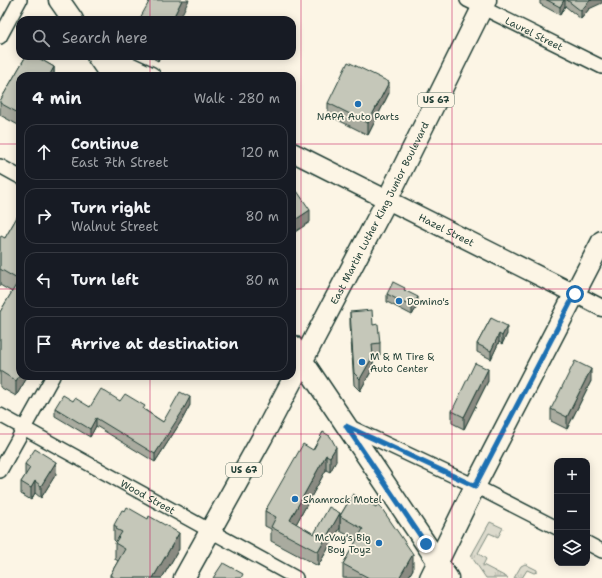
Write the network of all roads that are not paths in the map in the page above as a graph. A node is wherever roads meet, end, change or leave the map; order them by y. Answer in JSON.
{"nodes":[{"id":1,"x":20,"y":0,"type":"edge"},
{"id":2,"x":59,"y":0,"type":"edge"},
{"id":3,"x":478,"y":3,"type":"edge"},
{"id":4,"x":70,"y":16,"type":"edge"},
{"id":5,"x":0,"y":37,"type":"edge"},
{"id":6,"x":100,"y":60,"type":"edge"},
{"id":7,"x":116,"y":60,"type":"edge"},
{"id":8,"x":602,"y":67,"type":"edge"},
{"id":9,"x":108,"y":72,"type":"edge"},
{"id":10,"x":142,"y":72,"type":"edge"},
{"id":11,"x":296,"y":154,"type":"edge"},
{"id":12,"x":0,"y":166,"type":"edge"},
{"id":13,"x":16,"y":175,"type":"edge"},
{"id":14,"x":387,"y":200,"type":"junction"},
{"id":15,"x":602,"y":241,"type":"edge"},
{"id":16,"x":575,"y":294,"type":"junction"},
{"id":17,"x":602,"y":308,"type":"edge"},
{"id":18,"x":297,"y":353,"type":"edge"},
{"id":19,"x":51,"y":380,"type":"edge"},
{"id":20,"x":286,"y":380,"type":"edge"},
{"id":21,"x":0,"y":415,"type":"edge"},
{"id":22,"x":346,"y":426,"type":"junction"},
{"id":23,"x":24,"y":428,"type":"junction"},
{"id":24,"x":0,"y":471,"type":"edge"},
{"id":25,"x":475,"y":486,"type":"junction"},
{"id":26,"x":554,"y":526,"type":"edge"},
{"id":27,"x":210,"y":530,"type":"junction"},
{"id":28,"x":590,"y":545,"type":"edge"},
{"id":29,"x":602,"y":551,"type":"edge"},
{"id":30,"x":439,"y":573,"type":"edge"},
{"id":31,"x":184,"y":578,"type":"edge"},
{"id":32,"x":296,"y":578,"type":"edge"}],
"edges":[{"from":1,"to":5,"type":"street"},
{"from":2,"to":4,"type":"main road"},
{"from":3,"to":8,"type":"street","name":"Laurel Street"},
{"from":3,"to":14,"type":"main road","name":"East Martin Luther King Junior Boulevard","number":"US 67"},
{"from":6,"to":9,"type":"main road"},
{"from":7,"to":10,"type":"main road"},
{"from":11,"to":14,"type":"main road","name":"Hazel Street"},
{"from":12,"to":13,"type":"street"},
{"from":14,"to":16,"type":"main road","name":"Hazel Street"},
{"from":14,"to":18,"type":"main road","name":"East Martin Luther King Junior Boulevard","number":"US 67"},
{"from":15,"to":16,"type":"main road"},
{"from":16,"to":17,"type":"street","name":"Hazel Street"},
{"from":16,"to":25,"type":"main road"},
{"from":18,"to":22,"type":"main road"},
{"from":19,"to":23,"type":"street"},
{"from":20,"to":27,"type":"main road","number":"US 67"},
{"from":21,"to":23,"type":"street","name":"Wood Street"},
{"from":22,"to":25,"type":"street"},
{"from":22,"to":30,"type":"main road"},
{"from":23,"to":24,"type":"street"},
{"from":23,"to":27,"type":"street","name":"Wood Street"},
{"from":25,"to":26,"type":"street"},
{"from":25,"to":30,"type":"main road"},
{"from":27,"to":31,"type":"main road","number":"US 67"},
{"from":27,"to":32,"type":"street","name":"Wood Street"},
{"from":28,"to":29,"type":"street"}]}
